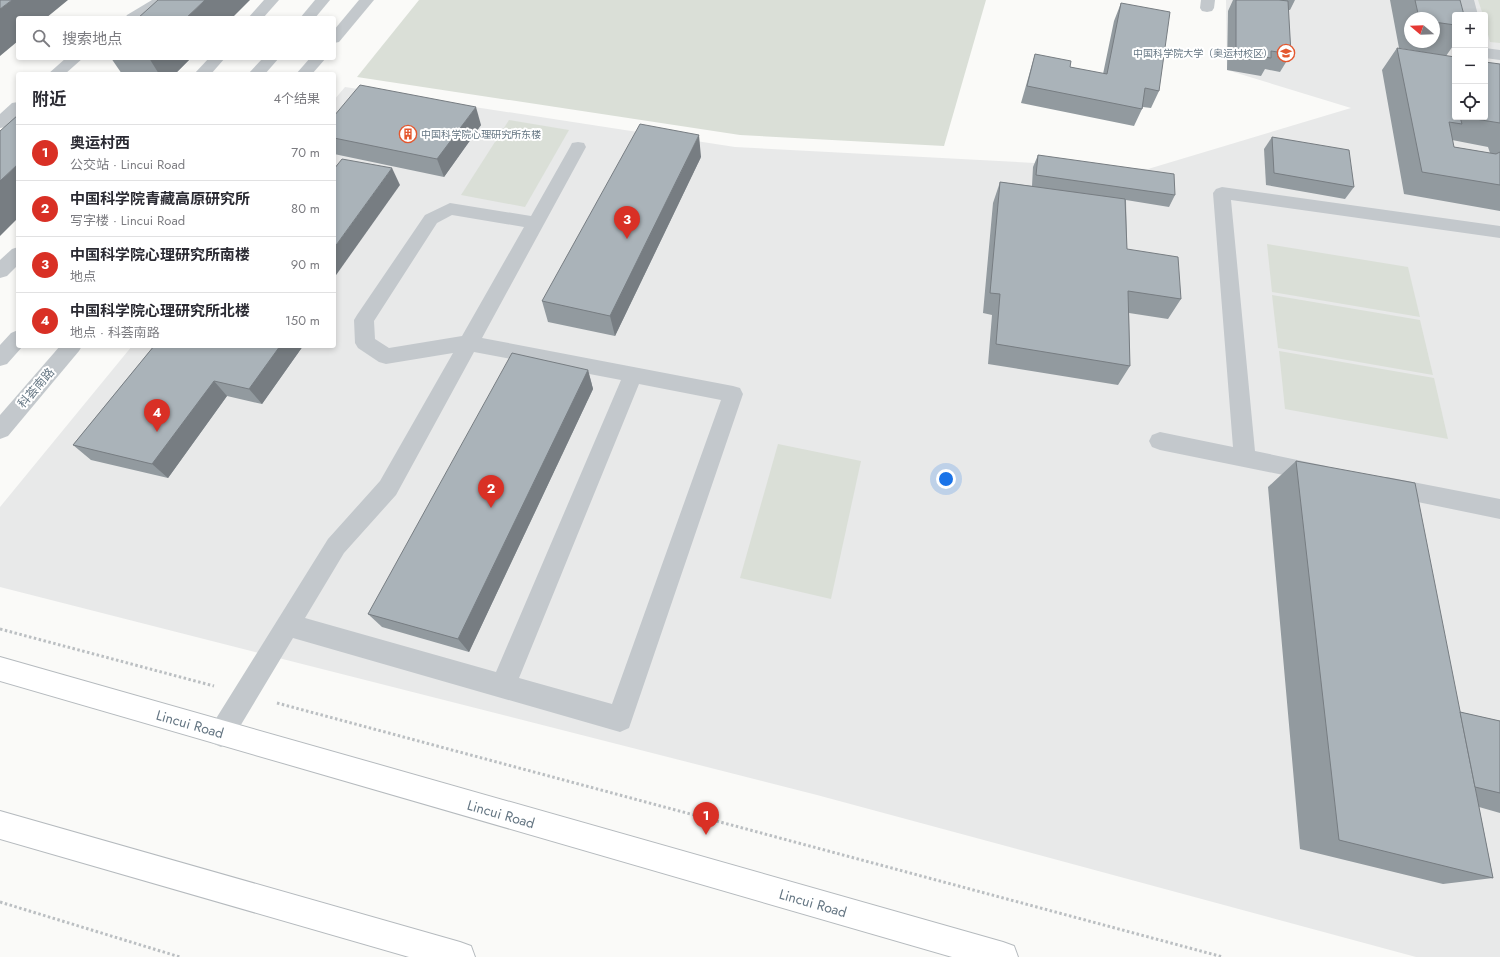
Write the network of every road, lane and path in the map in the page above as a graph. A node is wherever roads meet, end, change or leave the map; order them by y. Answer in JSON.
{"nodes":[{"id":1,"x":160,"y":0,"type":"edge"},
{"id":2,"x":272,"y":0,"type":"edge"},
{"id":3,"x":323,"y":0,"type":"edge"},
{"id":4,"x":367,"y":0,"type":"edge"},
{"id":5,"x":1467,"y":0,"type":"edge"},
{"id":6,"x":1470,"y":12,"type":"edge"},
{"id":7,"x":136,"y":16,"type":"edge"},
{"id":8,"x":257,"y":16,"type":"edge"},
{"id":9,"x":309,"y":16,"type":"edge"},
{"id":10,"x":336,"y":37,"type":"edge"},
{"id":11,"x":1488,"y":53,"type":"edge"},
{"id":12,"x":1500,"y":55,"type":"edge"},
{"id":13,"x":73,"y":60,"type":"edge"},
{"id":14,"x":215,"y":60,"type":"edge"},
{"id":15,"x":269,"y":60,"type":"edge"},
{"id":16,"x":316,"y":60,"type":"edge"},
{"id":17,"x":58,"y":72,"type":"edge"},
{"id":18,"x":204,"y":72,"type":"edge"},
{"id":19,"x":258,"y":72,"type":"edge"},
{"id":20,"x":306,"y":72,"type":"edge"},
{"id":21,"x":16,"y":109,"type":"edge"},
{"id":22,"x":0,"y":123,"type":"edge"},
{"id":23,"x":578,"y":147,"type":"dead end"},
{"id":24,"x":536,"y":223,"type":"junction"},
{"id":25,"x":1500,"y":232,"type":"edge"},
{"id":26,"x":16,"y":256,"type":"edge"},
{"id":27,"x":0,"y":271,"type":"edge"},
{"id":28,"x":16,"y":340,"type":"edge"},
{"id":29,"x":469,"y":343,"type":"junction"},
{"id":30,"x":70,"y":348,"type":"edge"},
{"id":31,"x":0,"y":358,"type":"edge"},
{"id":32,"x":633,"y":375,"type":"junction"},
{"id":33,"x":0,"y":430,"type":"edge"},
{"id":34,"x":1160,"y":441,"type":"dead end"},
{"id":35,"x":1245,"y":458,"type":"junction"},
{"id":36,"x":1338,"y":477,"type":"edge"},
{"id":37,"x":1368,"y":483,"type":"edge"},
{"id":38,"x":1500,"y":509,"type":"edge"},
{"id":39,"x":288,"y":625,"type":"junction"},
{"id":40,"x":0,"y":629,"type":"edge"},
{"id":41,"x":0,"y":670,"type":"edge"},
{"id":42,"x":503,"y":686,"type":"junction"},
{"id":43,"x":246,"y":695,"type":"junction"},
{"id":44,"x":221,"y":734,"type":"junction"},
{"id":45,"x":0,"y":825,"type":"edge"},
{"id":46,"x":0,"y":902,"type":"edge"},
{"id":47,"x":180,"y":957,"type":"edge"},
{"id":48,"x":460,"y":957,"type":"edge"},
{"id":49,"x":1003,"y":957,"type":"edge"},
{"id":50,"x":1223,"y":957,"type":"edge"}],
"edges":[{"from":1,"to":7,"type":"street"},
{"from":2,"to":8,"type":"street"},
{"from":3,"to":9,"type":"street"},
{"from":4,"to":10,"type":"street"},
{"from":5,"to":6,"type":"street"},
{"from":11,"to":12,"type":"street"},
{"from":13,"to":17,"type":"street"},
{"from":14,"to":18,"type":"street"},
{"from":15,"to":19,"type":"street"},
{"from":16,"to":20,"type":"street"},
{"from":21,"to":22,"type":"street"},
{"from":23,"to":24,"type":"street"},
{"from":24,"to":29,"type":"street"},
{"from":24,"to":29,"type":"street"},
{"from":25,"to":35,"type":"street"},
{"from":26,"to":27,"type":"street"},
{"from":28,"to":31,"type":"street"},
{"from":29,"to":32,"type":"street"},
{"from":29,"to":39,"type":"street"},
{"from":30,"to":33,"type":"street","name":"科荟南路"},
{"from":32,"to":42,"type":"street"},
{"from":32,"to":42,"type":"street"},
{"from":34,"to":35,"type":"street"},
{"from":35,"to":36,"type":"street"},
{"from":37,"to":38,"type":"street"},
{"from":39,"to":42,"type":"street"},
{"from":39,"to":43,"type":"street"},
{"from":40,"to":43,"type":"path"},
{"from":41,"to":44,"type":"main road","name":"Lincui Road"},
{"from":43,"to":44,"type":"street"},
{"from":43,"to":50,"type":"path"},
{"from":44,"to":49,"type":"main road","name":"Lincui Road"},
{"from":45,"to":48,"type":"main road"},
{"from":46,"to":47,"type":"path"}]}
